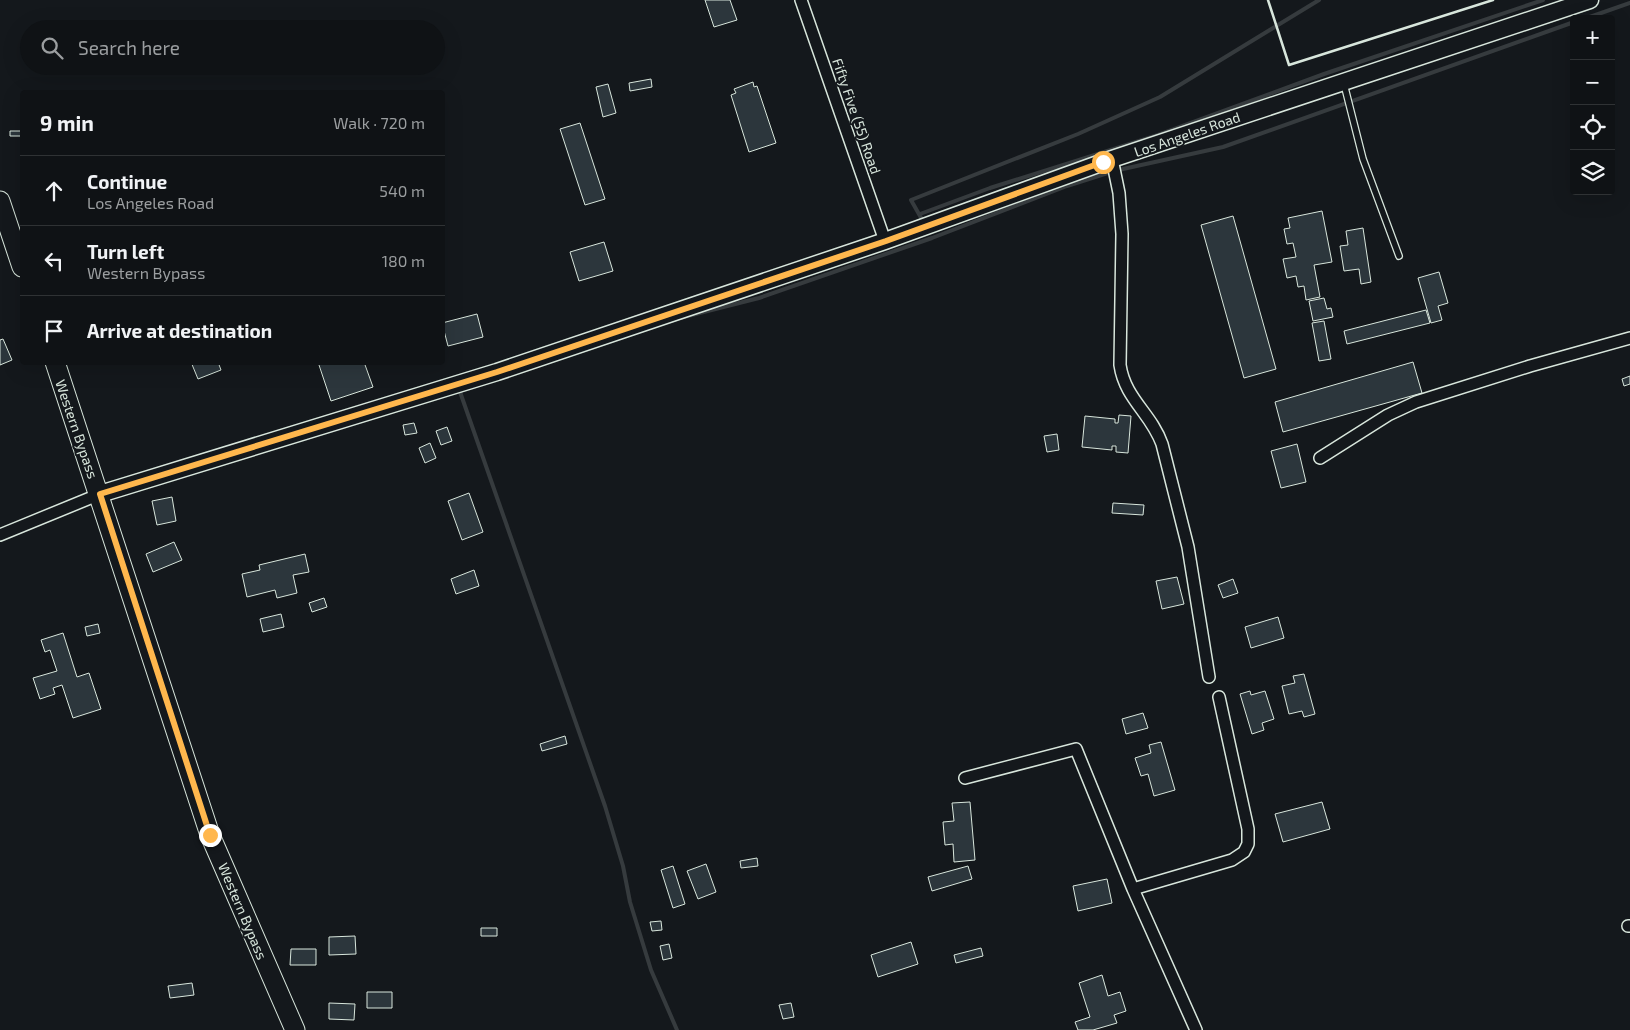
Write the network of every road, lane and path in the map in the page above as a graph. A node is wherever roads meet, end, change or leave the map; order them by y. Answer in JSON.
{"nodes":[{"id":1,"x":801,"y":0,"type":"edge"},
{"id":2,"x":1590,"y":0,"type":"edge"},
{"id":3,"x":1344,"y":82,"type":"junction"},
{"id":4,"x":1112,"y":159,"type":"junction"},
{"id":5,"x":0,"y":201,"type":"edge"},
{"id":6,"x":886,"y":241,"type":"junction"},
{"id":7,"x":1399,"y":256,"type":"dead end"},
{"id":8,"x":20,"y":261,"type":"edge"},
{"id":9,"x":1630,"y":338,"type":"edge"},
{"id":10,"x":56,"y":365,"type":"edge"},
{"id":11,"x":1320,"y":458,"type":"dead end"},
{"id":12,"x":100,"y":494,"type":"junction"},
{"id":13,"x":0,"y":536,"type":"edge"},
{"id":14,"x":1209,"y":678,"type":"dead end"},
{"id":15,"x":1219,"y":697,"type":"dead end"},
{"id":16,"x":966,"y":778,"type":"dead end"},
{"id":17,"x":1132,"y":889,"type":"junction"},
{"id":18,"x":294,"y":1030,"type":"edge"},
{"id":19,"x":1196,"y":1030,"type":"edge"}],
"edges":[{"from":1,"to":6,"type":"street","name":"Fifty Five (55) Road"},
{"from":2,"to":3,"type":"main road","name":"Los Angeles Road"},
{"from":3,"to":4,"type":"main road","name":"Los Angeles Road"},
{"from":3,"to":7,"type":"lane"},
{"from":4,"to":6,"type":"main road","name":"Los Angeles Road"},
{"from":4,"to":14,"type":"street"},
{"from":5,"to":8,"type":"main road"},
{"from":6,"to":12,"type":"main road","name":"Los Angeles Road"},
{"from":9,"to":11,"type":"street"},
{"from":10,"to":12,"type":"main road","name":"Western Bypass"},
{"from":12,"to":13,"type":"street"},
{"from":12,"to":18,"type":"main road","name":"Western Bypass"},
{"from":15,"to":17,"type":"street"},
{"from":16,"to":17,"type":"street"},
{"from":17,"to":19,"type":"street"}]}
